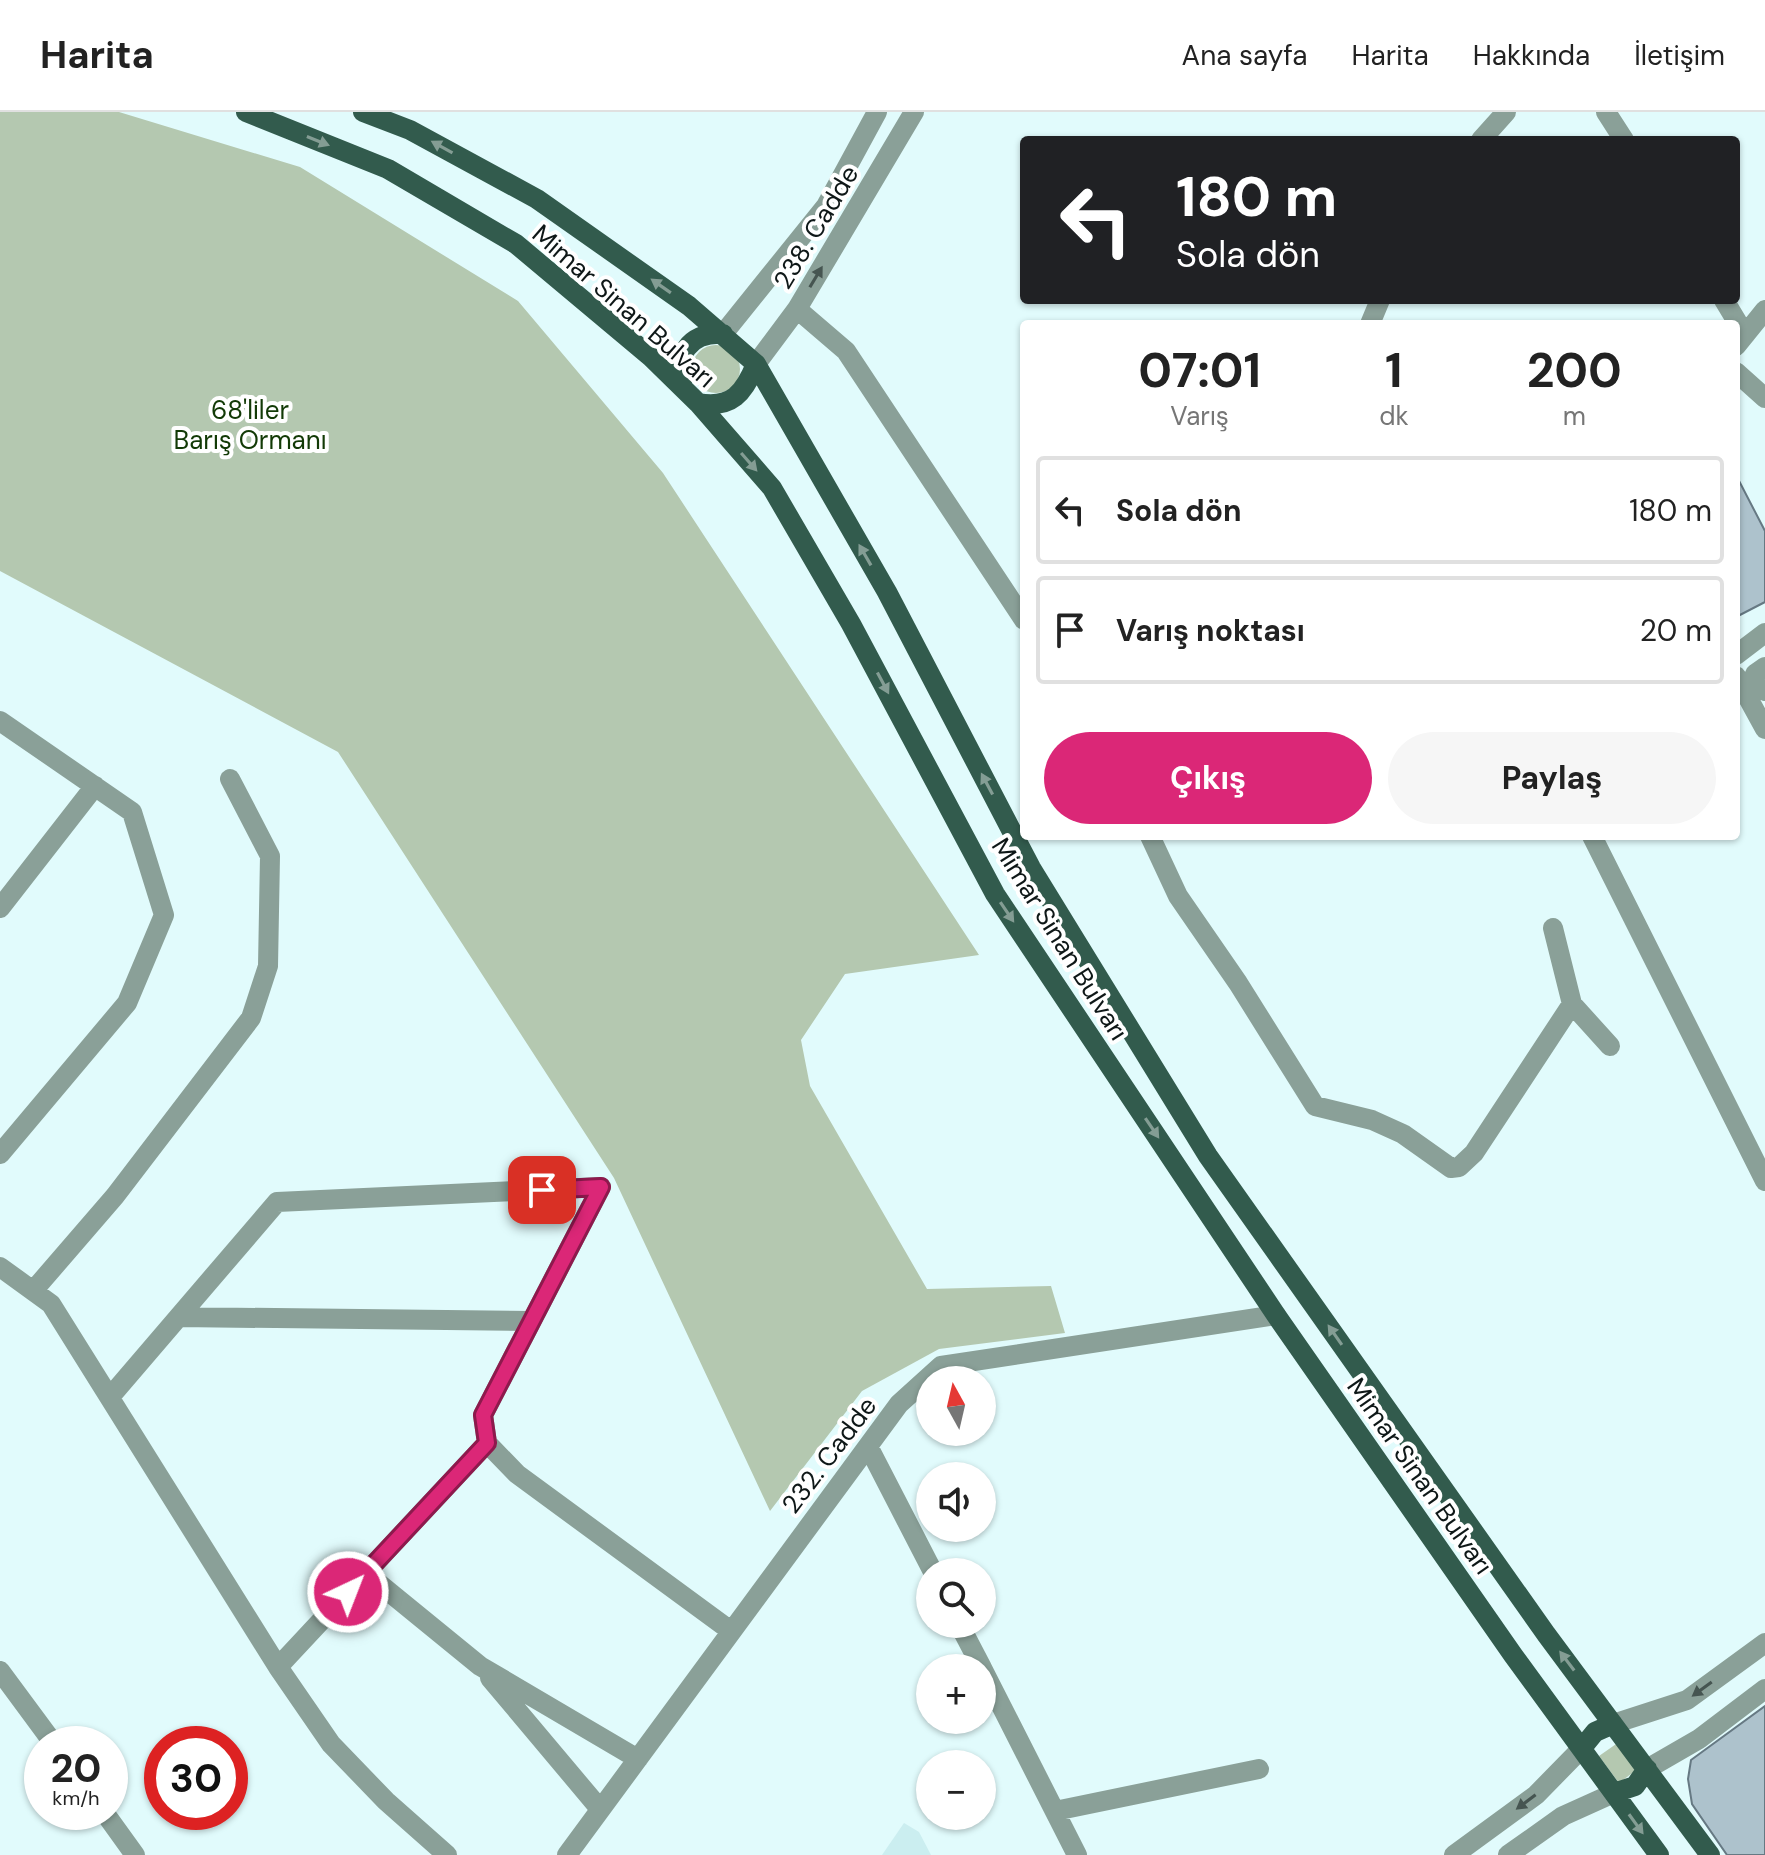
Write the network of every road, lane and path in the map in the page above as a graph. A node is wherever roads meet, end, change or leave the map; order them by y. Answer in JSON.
{"nodes":[{"id":1,"x":246,"y":112,"type":"edge"},
{"id":2,"x":363,"y":112,"type":"edge"},
{"id":3,"x":877,"y":112,"type":"edge"},
{"id":4,"x":914,"y":112,"type":"edge"},
{"id":5,"x":1506,"y":112,"type":"edge"},
{"id":6,"x":1606,"y":112,"type":"edge"},
{"id":7,"x":1485,"y":136,"type":"edge"},
{"id":8,"x":1621,"y":136,"type":"edge"},
{"id":9,"x":797,"y":309,"type":"junction"},
{"id":10,"x":1765,"y":310,"type":"edge"},
{"id":11,"x":723,"y":334,"type":"junction"},
{"id":12,"x":1741,"y":340,"type":"edge"},
{"id":13,"x":756,"y":364,"type":"junction"},
{"id":14,"x":1740,"y":376,"type":"edge"},
{"id":15,"x":683,"y":388,"type":"junction"},
{"id":16,"x":1765,"y":398,"type":"edge"},
{"id":17,"x":698,"y":403,"type":"junction"},
{"id":18,"x":1020,"y":614,"type":"edge"},
{"id":19,"x":1765,"y":633,"type":"edge"},
{"id":20,"x":1740,"y":652,"type":"edge"},
{"id":21,"x":1765,"y":667,"type":"edge"},
{"id":22,"x":1740,"y":683,"type":"edge"},
{"id":23,"x":1765,"y":691,"type":"edge"},
{"id":24,"x":0,"y":721,"type":"edge"},
{"id":25,"x":1765,"y":729,"type":"edge"},
{"id":26,"x":230,"y":779,"type":"dead end"},
{"id":27,"x":95,"y":786,"type":"junction"},
{"id":28,"x":1152,"y":840,"type":"edge"},
{"id":29,"x":1594,"y":840,"type":"edge"},
{"id":30,"x":0,"y":908,"type":"edge"},
{"id":31,"x":1553,"y":928,"type":"dead end"},
{"id":32,"x":1572,"y":1004,"type":"junction"},
{"id":33,"x":1610,"y":1046,"type":"dead end"},
{"id":34,"x":0,"y":1154,"type":"edge"},
{"id":35,"x":1765,"y":1181,"type":"edge"},
{"id":36,"x":0,"y":1267,"type":"edge"},
{"id":37,"x":33,"y":1291,"type":"junction"},
{"id":38,"x":1276,"y":1315,"type":"junction"},
{"id":39,"x":179,"y":1317,"type":"junction"},
{"id":40,"x":530,"y":1321,"type":"junction"},
{"id":41,"x":110,"y":1397,"type":"junction"},
{"id":42,"x":487,"y":1443,"type":"junction"},
{"id":43,"x":868,"y":1446,"type":"junction"},
{"id":44,"x":926,"y":1558,"type":"edge"},
{"id":45,"x":366,"y":1573,"type":"junction"},
{"id":46,"x":731,"y":1631,"type":"junction"},
{"id":47,"x":1765,"y":1643,"type":"edge"},
{"id":48,"x":480,"y":1666,"type":"junction"},
{"id":49,"x":278,"y":1667,"type":"junction"},
{"id":50,"x":0,"y":1671,"type":"edge"},
{"id":51,"x":1765,"y":1689,"type":"edge"},
{"id":52,"x":996,"y":1695,"type":"edge"},
{"id":53,"x":1613,"y":1724,"type":"junction"},
{"id":54,"x":41,"y":1726,"type":"edge"},
{"id":55,"x":1582,"y":1748,"type":"junction"},
{"id":56,"x":638,"y":1759,"type":"junction"},
{"id":57,"x":1259,"y":1769,"type":"dead end"},
{"id":58,"x":1647,"y":1769,"type":"junction"},
{"id":59,"x":1614,"y":1793,"type":"junction"},
{"id":60,"x":600,"y":1809,"type":"junction"},
{"id":61,"x":1055,"y":1811,"type":"junction"},
{"id":62,"x":117,"y":1830,"type":"edge"},
{"id":63,"x":135,"y":1855,"type":"edge"},
{"id":64,"x":447,"y":1855,"type":"edge"},
{"id":65,"x":567,"y":1855,"type":"edge"},
{"id":66,"x":1077,"y":1855,"type":"edge"},
{"id":67,"x":1454,"y":1855,"type":"edge"},
{"id":68,"x":1508,"y":1855,"type":"edge"},
{"id":69,"x":1659,"y":1855,"type":"edge"},
{"id":70,"x":1710,"y":1855,"type":"edge"}],
"edges":[{"from":1,"to":15,"type":"main road","name":"Mimar Sinan Bulvarı","one_way":true},
{"from":11,"to":2,"type":"main road","name":"Mimar Sinan Bulvarı","one_way":true},
{"from":3,"to":11,"type":"street"},
{"from":9,"to":4,"type":"street","name":"238. Cadde","one_way":true},
{"from":5,"to":7,"type":"street"},
{"from":6,"to":8,"type":"street"},
{"from":9,"to":13,"type":"street","name":"238. Cadde"},
{"from":9,"to":18,"type":"street"},
{"from":10,"to":12,"type":"street"},
{"from":11,"to":13,"type":"main road","name":"Mimar Sinan Bulvarı"},
{"from":11,"to":15,"type":"main road"},
{"from":13,"to":17,"type":"main road"},
{"from":53,"to":13,"type":"main road","name":"Mimar Sinan Bulvarı","one_way":true},
{"from":14,"to":16,"type":"street"},
{"from":15,"to":17,"type":"main road","name":"Mimar Sinan Bulvarı"},
{"from":17,"to":38,"type":"main road","name":"Mimar Sinan Bulvarı","one_way":true},
{"from":19,"to":20,"type":"street"},
{"from":21,"to":23,"type":"street"},
{"from":22,"to":25,"type":"street"},
{"from":24,"to":27,"type":"street"},
{"from":26,"to":37,"type":"street"},
{"from":27,"to":30,"type":"street"},
{"from":27,"to":34,"type":"street"},
{"from":28,"to":32,"type":"street"},
{"from":29,"to":35,"type":"street"},
{"from":31,"to":32,"type":"street"},
{"from":32,"to":33,"type":"street"},
{"from":36,"to":37,"type":"street"},
{"from":37,"to":41,"type":"street"},
{"from":38,"to":43,"type":"street","name":"232. Cadde"},
{"from":38,"to":55,"type":"main road","name":"Mimar Sinan Bulvarı"},
{"from":39,"to":40,"type":"street"},
{"from":39,"to":40,"type":"street"},
{"from":39,"to":41,"type":"street"},
{"from":40,"to":42,"type":"street"},
{"from":41,"to":49,"type":"street"},
{"from":42,"to":45,"type":"street"},
{"from":42,"to":46,"type":"street"},
{"from":43,"to":44,"type":"street"},
{"from":43,"to":46,"type":"street","name":"232. Cadde"},
{"from":45,"to":48,"type":"street"},
{"from":45,"to":49,"type":"street"},
{"from":46,"to":56,"type":"street","name":"232. Cadde"},
{"from":47,"to":53,"type":"street","one_way":true},
{"from":48,"to":56,"type":"street"},
{"from":48,"to":60,"type":"street"},
{"from":49,"to":64,"type":"street"},
{"from":50,"to":54,"type":"street"},
{"from":51,"to":58,"type":"street"},
{"from":52,"to":61,"type":"street"},
{"from":53,"to":55,"type":"main road"},
{"from":53,"to":58,"type":"main road","name":"Mimar Sinan Bulvarı"},
{"from":55,"to":59,"type":"main road","name":"Mimar Sinan Bulvarı"},
{"from":55,"to":67,"type":"street","one_way":true},
{"from":56,"to":60,"type":"street","name":"232. Cadde"},
{"from":57,"to":61,"type":"street"},
{"from":58,"to":59,"type":"main road"},
{"from":58,"to":70,"type":"main road","name":"Mimar Sinan Bulvarı"},
{"from":59,"to":68,"type":"street"},
{"from":59,"to":69,"type":"main road","name":"Mimar Sinan Bulvarı","one_way":true},
{"from":60,"to":65,"type":"street","name":"232. Cadde"},
{"from":61,"to":66,"type":"street"},
{"from":62,"to":63,"type":"street"}]}
